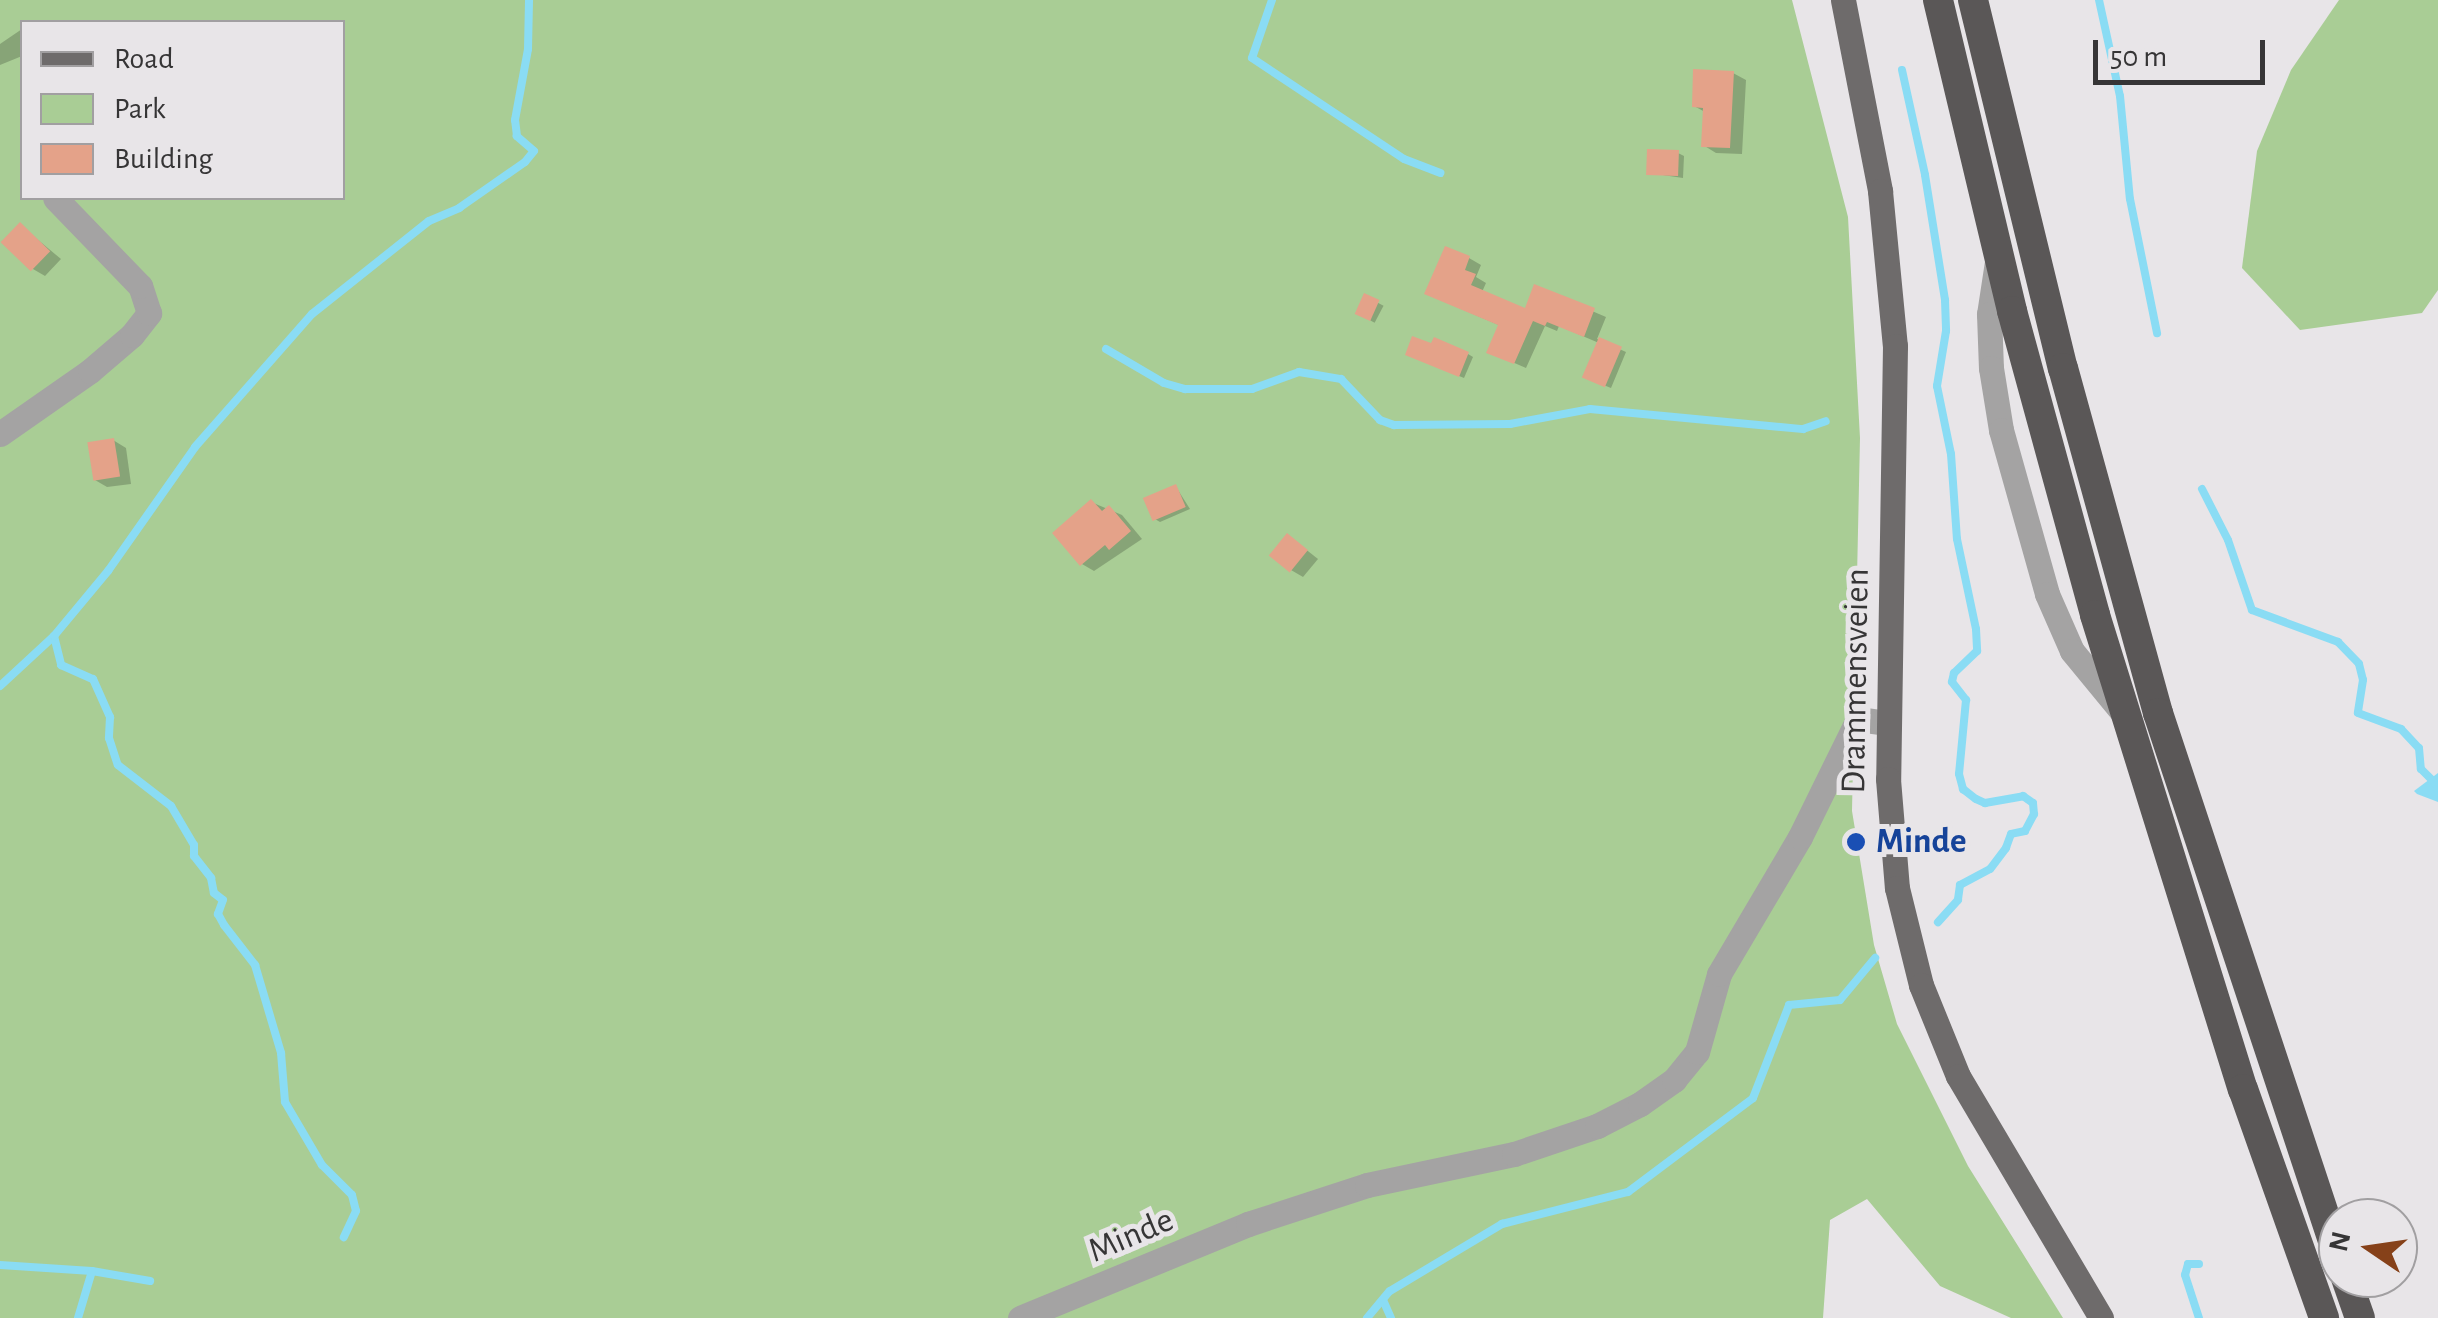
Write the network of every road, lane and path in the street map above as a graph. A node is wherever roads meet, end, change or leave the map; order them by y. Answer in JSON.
{"nodes":[{"id":1,"x":1843,"y":0,"type":"edge"},
{"id":2,"x":1938,"y":0,"type":"edge"},
{"id":3,"x":1974,"y":0,"type":"edge"},
{"id":4,"x":57,"y":200,"type":"edge"},
{"id":5,"x":1998,"y":252,"type":"junction"},
{"id":6,"x":0,"y":434,"type":"edge"},
{"id":7,"x":2124,"y":713,"type":"junction"},
{"id":8,"x":1888,"y":724,"type":"junction"},
{"id":9,"x":2318,"y":1198,"type":"edge"},
{"id":10,"x":1020,"y":1318,"type":"edge"},
{"id":11,"x":2100,"y":1318,"type":"edge"},
{"id":12,"x":2324,"y":1318,"type":"edge"}],
"edges":[{"from":1,"to":8,"type":"main road","name":"Drammensveien"},
{"from":2,"to":5,"type":"highway"},
{"from":3,"to":9,"type":"highway"},
{"from":4,"to":6,"type":"street"},
{"from":5,"to":7,"type":"highway"},
{"from":5,"to":7,"type":"street"},
{"from":7,"to":12,"type":"highway"},
{"from":8,"to":10,"type":"street","name":"Minde"},
{"from":8,"to":11,"type":"main road","name":"Drammensveien"}]}
